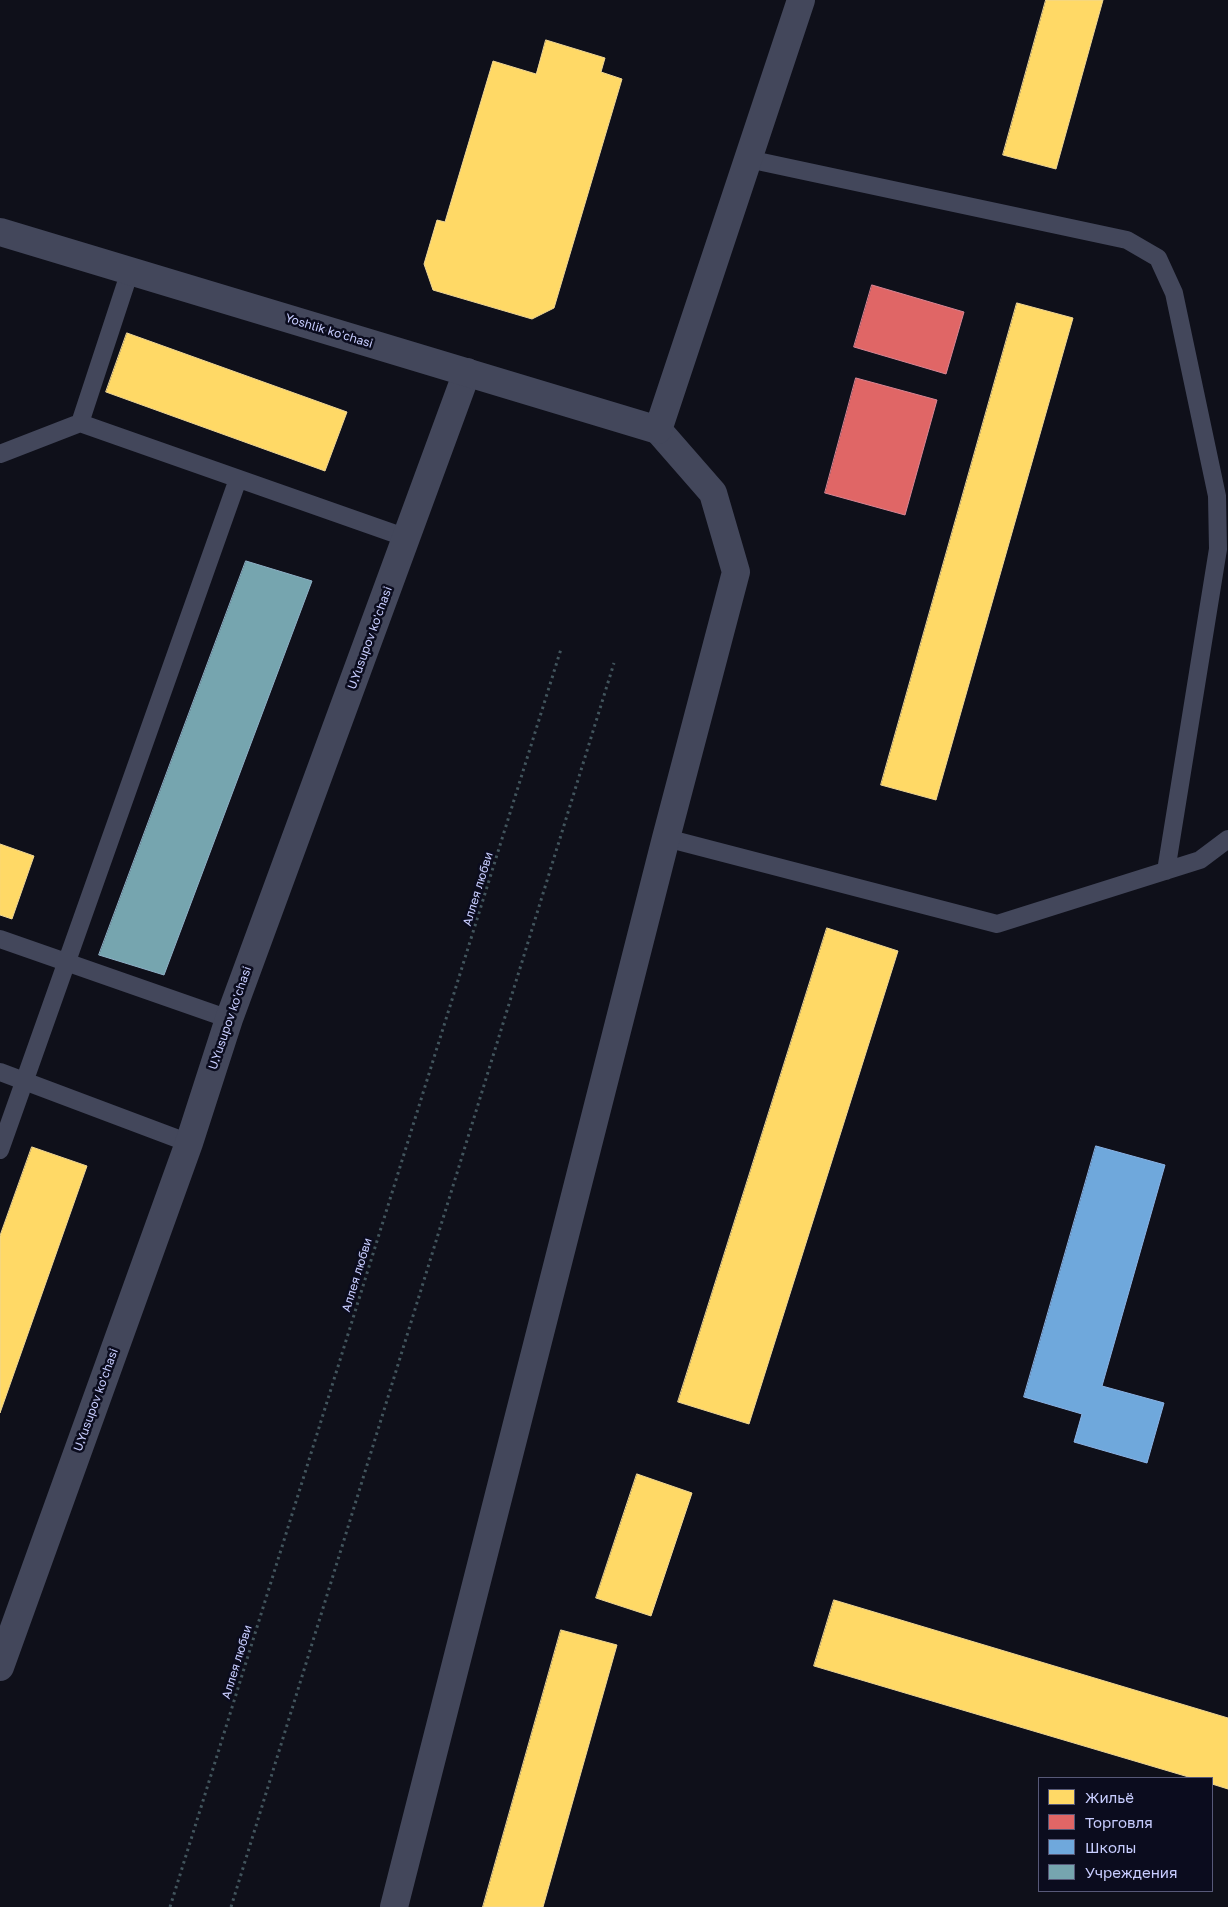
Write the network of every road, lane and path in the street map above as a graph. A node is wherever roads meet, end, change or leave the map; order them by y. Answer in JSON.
{"nodes":[{"id":1,"x":801,"y":0,"type":"edge"},
{"id":2,"x":748,"y":159,"type":"junction"},
{"id":3,"x":0,"y":232,"type":"edge"},
{"id":4,"x":130,"y":271,"type":"junction"},
{"id":5,"x":466,"y":372,"type":"junction"},
{"id":6,"x":80,"y":423,"type":"junction"},
{"id":7,"x":658,"y":430,"type":"junction"},
{"id":8,"x":0,"y":454,"type":"edge"},
{"id":9,"x":238,"y":479,"type":"junction"},
{"id":10,"x":407,"y":538,"type":"junction"},
{"id":11,"x":562,"y":649,"type":"dead end"},
{"id":12,"x":614,"y":663,"type":"dead end"},
{"id":13,"x":666,"y":838,"type":"junction"},
{"id":14,"x":1228,"y":838,"type":"edge"},
{"id":15,"x":1166,"y":871,"type":"junction"},
{"id":16,"x":0,"y":939,"type":"edge"},
{"id":17,"x":66,"y":962,"type":"junction"},
{"id":18,"x":229,"y":1019,"type":"junction"},
{"id":19,"x":0,"y":1072,"type":"edge"},
{"id":20,"x":24,"y":1081,"type":"junction"},
{"id":21,"x":189,"y":1142,"type":"junction"},
{"id":22,"x":0,"y":1150,"type":"edge"},
{"id":23,"x":6,"y":1632,"type":"edge"},
{"id":24,"x":0,"y":1667,"type":"edge"},
{"id":25,"x":170,"y":1907,"type":"edge"},
{"id":26,"x":231,"y":1907,"type":"edge"},
{"id":27,"x":394,"y":1907,"type":"edge"}],
"edges":[{"from":1,"to":2,"type":"street"},
{"from":2,"to":7,"type":"street"},
{"from":2,"to":15,"type":"lane"},
{"from":3,"to":4,"type":"street","name":"Yoshlik ko'chasi"},
{"from":4,"to":5,"type":"street","name":"Yoshlik ko'chasi"},
{"from":4,"to":6,"type":"lane"},
{"from":5,"to":7,"type":"street","name":"Yoshlik ko'chasi"},
{"from":5,"to":10,"type":"street","name":"U.Yusupov ko'chasi"},
{"from":6,"to":8,"type":"lane"},
{"from":6,"to":9,"type":"lane"},
{"from":7,"to":13,"type":"street"},
{"from":9,"to":10,"type":"lane"},
{"from":9,"to":17,"type":"lane"},
{"from":10,"to":18,"type":"street","name":"U.Yusupov ko'chasi"},
{"from":11,"to":25,"type":"path","name":"Аллея любви"},
{"from":12,"to":26,"type":"path"},
{"from":13,"to":15,"type":"lane"},
{"from":13,"to":27,"type":"street"},
{"from":14,"to":15,"type":"lane"},
{"from":16,"to":17,"type":"lane"},
{"from":17,"to":18,"type":"lane"},
{"from":17,"to":20,"type":"lane"},
{"from":18,"to":21,"type":"street","name":"U.Yusupov ko'chasi"},
{"from":19,"to":20,"type":"lane"},
{"from":20,"to":21,"type":"lane"},
{"from":20,"to":22,"type":"lane"},
{"from":21,"to":23,"type":"street","name":"U.Yusupov ko'chasi"},
{"from":23,"to":24,"type":"street","name":"U.Yusupov ko'chasi"}]}
